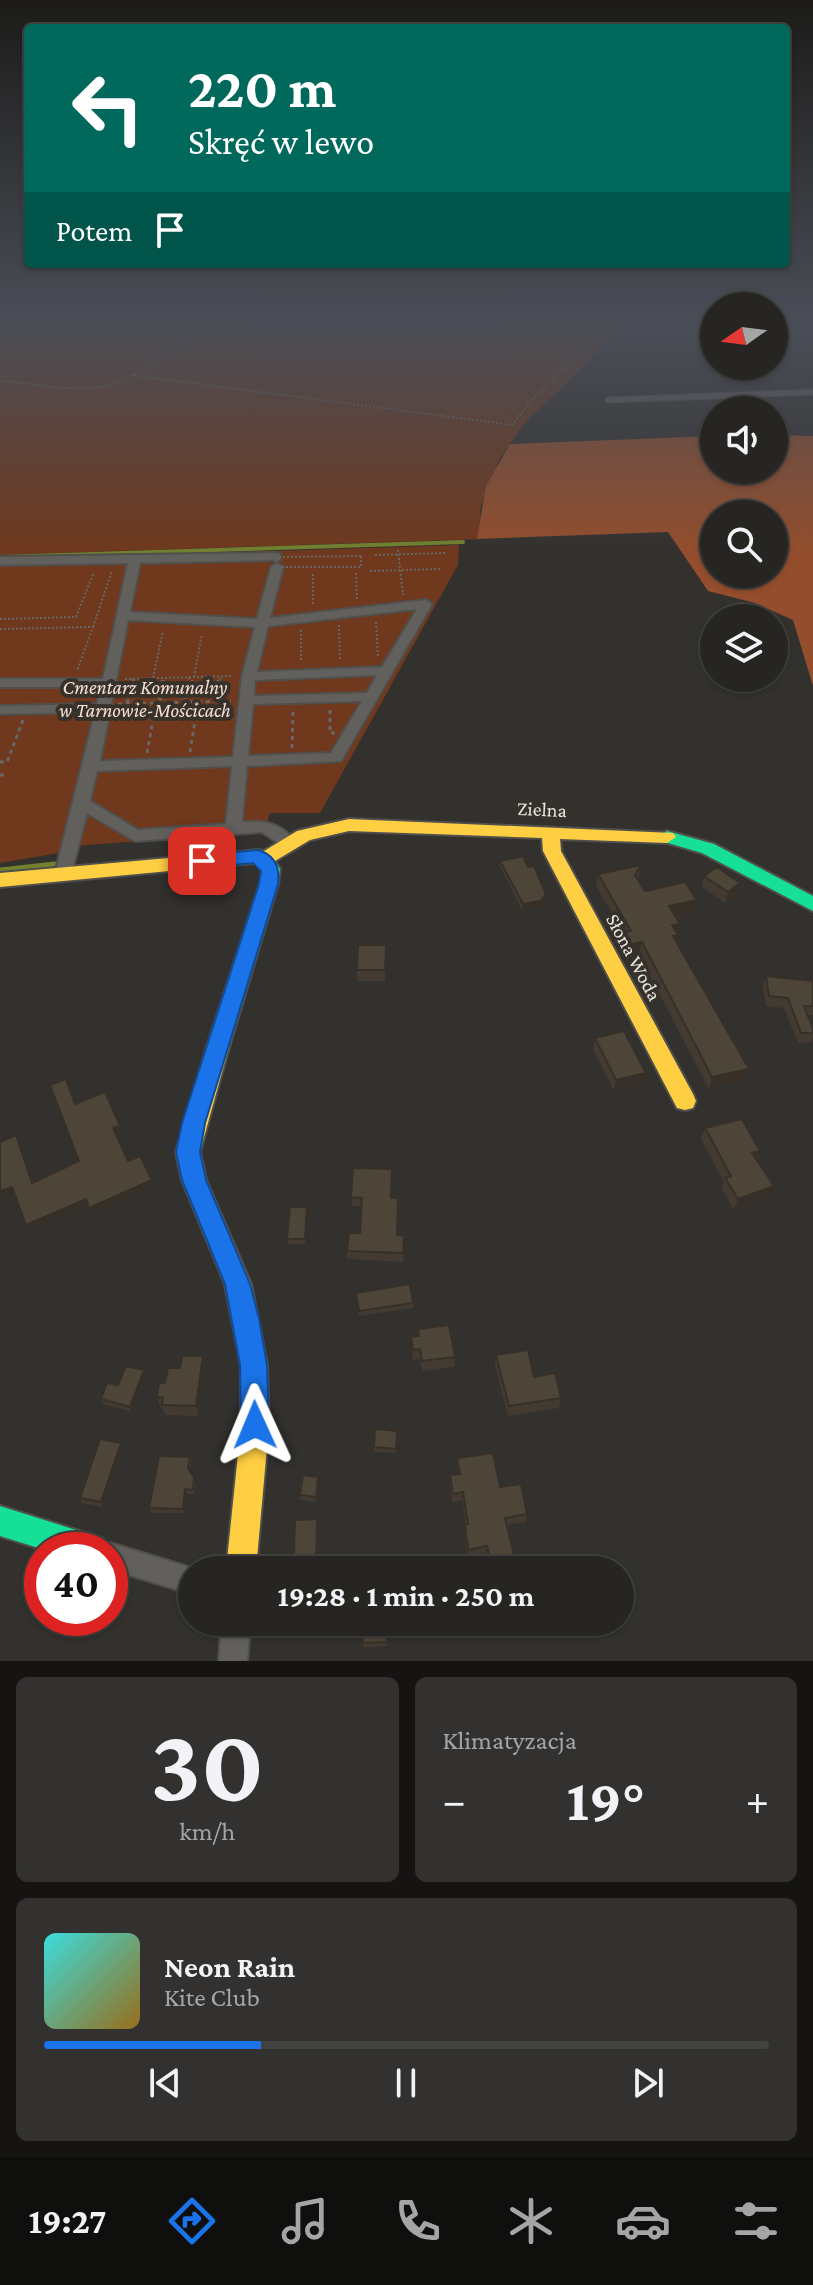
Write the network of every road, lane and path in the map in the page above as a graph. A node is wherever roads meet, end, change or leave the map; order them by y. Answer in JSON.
{"nodes":[{"id":1,"x":333,"y":402,"type":"edge"},
{"id":2,"x":531,"y":402,"type":"edge"},
{"id":3,"x":399,"y":552,"type":"junction"},
{"id":4,"x":447,"y":553,"type":"dead end"},
{"id":5,"x":375,"y":555,"type":"dead end"},
{"id":6,"x":135,"y":559,"type":"junction"},
{"id":7,"x":0,"y":561,"type":"edge"},
{"id":8,"x":276,"y":562,"type":"junction"},
{"id":9,"x":440,"y":569,"type":"dead end"},
{"id":10,"x":401,"y":570,"type":"junction"},
{"id":11,"x":370,"y":571,"type":"dead end"},
{"id":12,"x":356,"y":573,"type":"dead end"},
{"id":13,"x":313,"y":574,"type":"dead end"},
{"id":14,"x":404,"y":606,"type":"junction"},
{"id":15,"x":375,"y":610,"type":"junction"},
{"id":16,"x":358,"y":612,"type":"junction"},
{"id":17,"x":339,"y":614,"type":"junction"},
{"id":18,"x":123,"y":616,"type":"junction"},
{"id":19,"x":166,"y":618,"type":"junction"},
{"id":20,"x":308,"y":618,"type":"junction"},
{"id":21,"x":0,"y":619,"type":"edge"},
{"id":22,"x":204,"y":620,"type":"junction"},
{"id":23,"x":262,"y":623,"type":"junction"},
{"id":24,"x":93,"y":627,"type":"junction"},
{"id":25,"x":0,"y":629,"type":"edge"},
{"id":26,"x":383,"y":672,"type":"junction"},
{"id":27,"x":340,"y":673,"type":"junction"},
{"id":28,"x":301,"y":674,"type":"junction"},
{"id":29,"x":224,"y":676,"type":"junction"},
{"id":30,"x":249,"y":676,"type":"junction"},
{"id":31,"x":187,"y":677,"type":"junction"},
{"id":32,"x":194,"y":677,"type":"junction"},
{"id":33,"x":153,"y":678,"type":"junction"},
{"id":34,"x":166,"y":678,"type":"junction"},
{"id":35,"x":132,"y":679,"type":"junction"},
{"id":36,"x":108,"y":681,"type":"junction"},
{"id":37,"x":0,"y":683,"type":"edge"},
{"id":38,"x":73,"y":683,"type":"junction"},
{"id":39,"x":198,"y":689,"type":"junction"},
{"id":40,"x":210,"y":689,"type":"junction"},
{"id":41,"x":142,"y":691,"type":"junction"},
{"id":42,"x":153,"y":691,"type":"junction"},
{"id":43,"x":372,"y":697,"type":"junction"},
{"id":44,"x":330,"y":698,"type":"junction"},
{"id":45,"x":294,"y":699,"type":"junction"},
{"id":46,"x":246,"y":700,"type":"junction"},
{"id":47,"x":223,"y":701,"type":"junction"},
{"id":48,"x":179,"y":702,"type":"junction"},
{"id":49,"x":198,"y":702,"type":"junction"},
{"id":50,"x":156,"y":703,"type":"junction"},
{"id":51,"x":164,"y":703,"type":"junction"},
{"id":52,"x":123,"y":704,"type":"junction"},
{"id":53,"x":103,"y":706,"type":"junction"},
{"id":54,"x":0,"y":710,"type":"edge"},
{"id":55,"x":26,"y":710,"type":"junction"},
{"id":56,"x":351,"y":733,"type":"junction"},
{"id":57,"x":291,"y":760,"type":"junction"},
{"id":58,"x":0,"y":762,"type":"edge"},
{"id":59,"x":241,"y":762,"type":"junction"},
{"id":60,"x":188,"y":764,"type":"junction"},
{"id":61,"x":145,"y":765,"type":"junction"},
{"id":62,"x":91,"y":766,"type":"junction"},
{"id":63,"x":81,"y":803,"type":"junction"},
{"id":64,"x":233,"y":830,"type":"junction"},
{"id":65,"x":551,"y":832,"type":"junction"},
{"id":66,"x":286,"y":840,"type":"junction"},
{"id":67,"x":265,"y":861,"type":"junction"},
{"id":68,"x":63,"y":874,"type":"junction"},
{"id":69,"x":0,"y":880,"type":"edge"},
{"id":70,"x":813,"y":904,"type":"edge"},
{"id":71,"x":685,"y":1101,"type":"dead end"},
{"id":72,"x":0,"y":1521,"type":"edge"},
{"id":73,"x":35,"y":1532,"type":"edge"},
{"id":74,"x":242,"y":1556,"type":"edge"},
{"id":75,"x":128,"y":1561,"type":"edge"},
{"id":76,"x":178,"y":1577,"type":"edge"},
{"id":77,"x":235,"y":1636,"type":"edge"},
{"id":78,"x":233,"y":1661,"type":"edge"}],
"edges":[{"from":1,"to":2,"type":"path"},
{"from":3,"to":4,"type":"path"},
{"from":3,"to":5,"type":"path"},
{"from":3,"to":10,"type":"path"},
{"from":6,"to":7,"type":"street"},
{"from":6,"to":8,"type":"street"},
{"from":6,"to":18,"type":"street"},
{"from":8,"to":8,"type":"path"},
{"from":8,"to":23,"type":"street"},
{"from":9,"to":10,"type":"path"},
{"from":10,"to":11,"type":"path"},
{"from":10,"to":14,"type":"path"},
{"from":12,"to":16,"type":"path"},
{"from":13,"to":20,"type":"path"},
{"from":14,"to":15,"type":"street"},
{"from":14,"to":26,"type":"street"},
{"from":15,"to":16,"type":"street"},
{"from":15,"to":26,"type":"path"},
{"from":16,"to":17,"type":"street"},
{"from":17,"to":20,"type":"street"},
{"from":17,"to":27,"type":"path"},
{"from":18,"to":19,"type":"street"},
{"from":18,"to":36,"type":"street"},
{"from":19,"to":22,"type":"street"},
{"from":19,"to":33,"type":"path"},
{"from":20,"to":23,"type":"street"},
{"from":20,"to":28,"type":"path"},
{"from":21,"to":24,"type":"path"},
{"from":22,"to":23,"type":"street"},
{"from":22,"to":32,"type":"path"},
{"from":23,"to":30,"type":"street"},
{"from":24,"to":25,"type":"path"},
{"from":24,"to":38,"type":"path"},
{"from":26,"to":27,"type":"street"},
{"from":26,"to":43,"type":"street"},
{"from":27,"to":28,"type":"street"},
{"from":28,"to":30,"type":"street"},
{"from":29,"to":30,"type":"path"},
{"from":29,"to":32,"type":"path"},
{"from":29,"to":40,"type":"path"},
{"from":30,"to":46,"type":"street"},
{"from":31,"to":32,"type":"path"},
{"from":31,"to":34,"type":"path"},
{"from":31,"to":39,"type":"path"},
{"from":33,"to":34,"type":"path"},
{"from":33,"to":35,"type":"path"},
{"from":34,"to":42,"type":"path"},
{"from":35,"to":36,"type":"path"},
{"from":35,"to":41,"type":"path"},
{"from":36,"to":38,"type":"street"},
{"from":36,"to":53,"type":"street"},
{"from":37,"to":38,"type":"street"},
{"from":39,"to":40,"type":"path"},
{"from":39,"to":48,"type":"path"},
{"from":40,"to":47,"type":"path"},
{"from":41,"to":42,"type":"path"},
{"from":41,"to":52,"type":"path"},
{"from":42,"to":51,"type":"path"},
{"from":43,"to":44,"type":"street"},
{"from":43,"to":56,"type":"street"},
{"from":44,"to":45,"type":"street"},
{"from":44,"to":56,"type":"path"},
{"from":45,"to":46,"type":"street"},
{"from":45,"to":57,"type":"path"},
{"from":46,"to":47,"type":"path"},
{"from":46,"to":59,"type":"street"},
{"from":47,"to":49,"type":"path"},
{"from":48,"to":49,"type":"path"},
{"from":48,"to":51,"type":"path"},
{"from":49,"to":60,"type":"path"},
{"from":50,"to":51,"type":"path"},
{"from":50,"to":52,"type":"path"},
{"from":50,"to":61,"type":"path"},
{"from":52,"to":53,"type":"path"},
{"from":53,"to":55,"type":"street"},
{"from":53,"to":62,"type":"street"},
{"from":54,"to":55,"type":"street"},
{"from":55,"to":58,"type":"path"},
{"from":56,"to":57,"type":"street"},
{"from":57,"to":59,"type":"street"},
{"from":59,"to":60,"type":"street"},
{"from":59,"to":64,"type":"street"},
{"from":60,"to":61,"type":"street"},
{"from":61,"to":62,"type":"street"},
{"from":62,"to":63,"type":"street"},
{"from":63,"to":64,"type":"street"},
{"from":63,"to":68,"type":"street"},
{"from":64,"to":66,"type":"street"},
{"from":65,"to":66,"type":"street","name":"Zielna"},
{"from":65,"to":70,"type":"street","name":"Zielna"},
{"from":65,"to":71,"type":"street","name":"Słona Woda"},
{"from":66,"to":67,"type":"street","name":"Zielna"},
{"from":67,"to":68,"type":"street"},
{"from":67,"to":74,"type":"street"},
{"from":68,"to":69,"type":"street"},
{"from":72,"to":73,"type":"street"},
{"from":75,"to":76,"type":"street"},
{"from":77,"to":78,"type":"street"}]}
